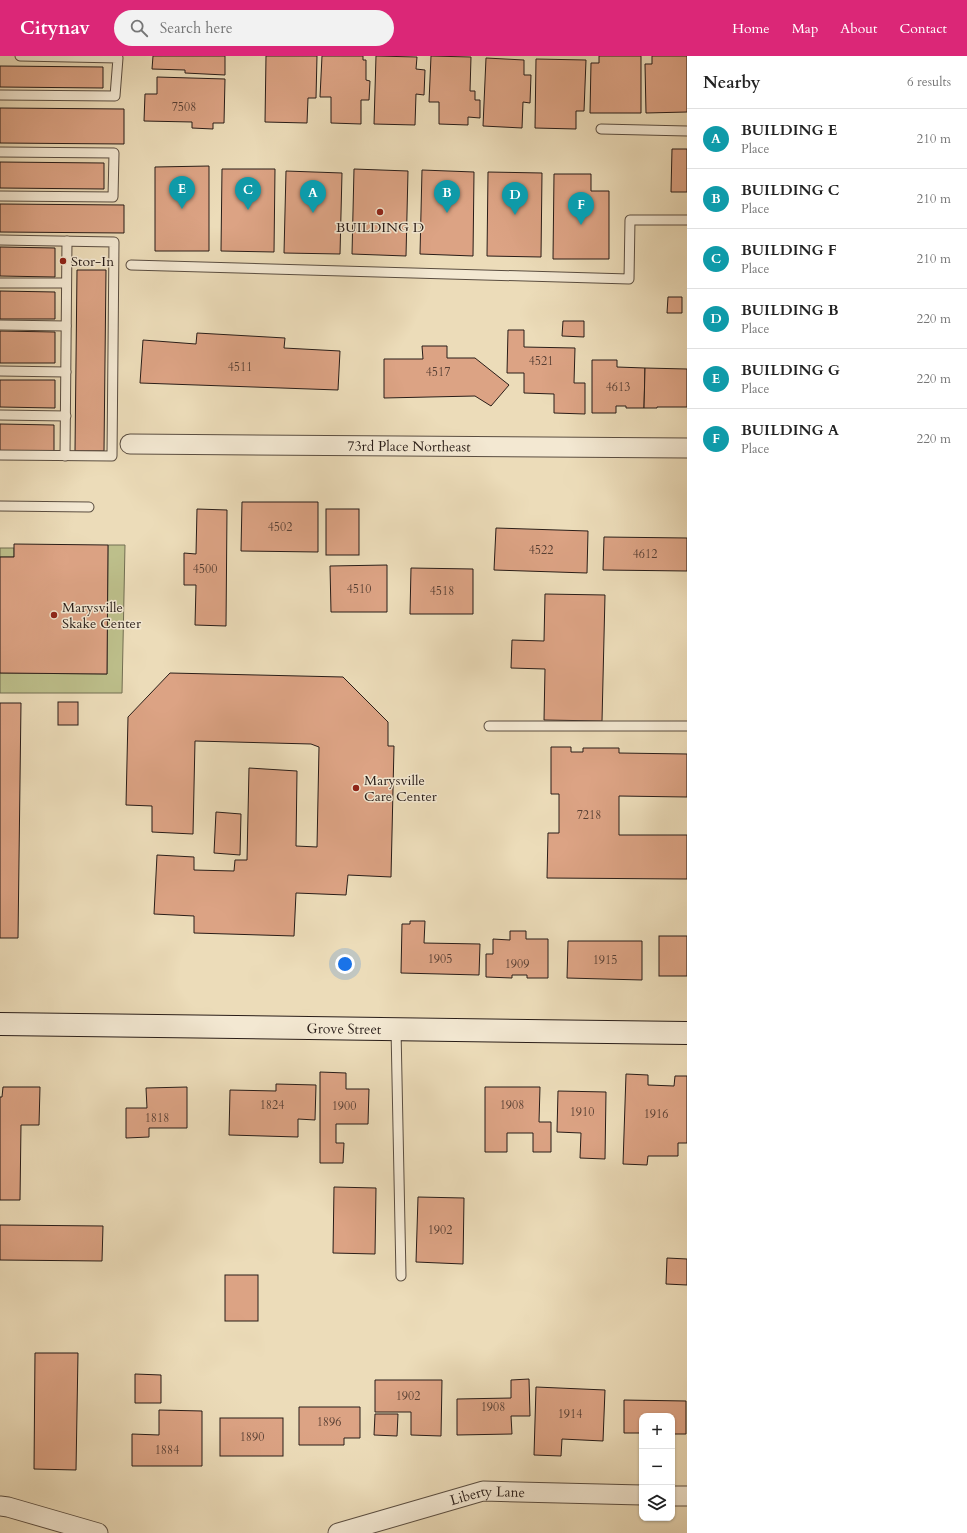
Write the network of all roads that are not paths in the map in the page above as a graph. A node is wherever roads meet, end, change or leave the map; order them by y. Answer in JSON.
{"nodes":[{"id":1,"x":20,"y":56,"type":"edge"},
{"id":2,"x":0,"y":95,"type":"edge"},
{"id":3,"x":601,"y":129,"type":"dead end"},
{"id":4,"x":687,"y":131,"type":"edge"},
{"id":5,"x":0,"y":152,"type":"edge"},
{"id":6,"x":0,"y":196,"type":"edge"},
{"id":7,"x":687,"y":220,"type":"edge"},
{"id":8,"x":0,"y":240,"type":"edge"},
{"id":9,"x":67,"y":241,"type":"junction"},
{"id":10,"x":131,"y":266,"type":"dead end"},
{"id":11,"x":0,"y":283,"type":"edge"},
{"id":12,"x":66,"y":283,"type":"junction"},
{"id":13,"x":0,"y":325,"type":"edge"},
{"id":14,"x":66,"y":326,"type":"junction"},
{"id":15,"x":0,"y":371,"type":"edge"},
{"id":16,"x":66,"y":372,"type":"junction"},
{"id":17,"x":0,"y":415,"type":"edge"},
{"id":18,"x":66,"y":416,"type":"junction"},
{"id":19,"x":130,"y":444,"type":"dead end"},
{"id":20,"x":687,"y":448,"type":"edge"},
{"id":21,"x":0,"y":455,"type":"edge"},
{"id":22,"x":65,"y":456,"type":"junction"},
{"id":23,"x":0,"y":506,"type":"edge"},
{"id":24,"x":90,"y":507,"type":"dead end"},
{"id":25,"x":489,"y":726,"type":"dead end"},
{"id":26,"x":687,"y":726,"type":"edge"},
{"id":27,"x":0,"y":1024,"type":"edge"},
{"id":28,"x":396,"y":1030,"type":"junction"},
{"id":29,"x":687,"y":1034,"type":"edge"},
{"id":30,"x":401,"y":1276,"type":"dead end"},
{"id":31,"x":639,"y":1495,"type":"edge"},
{"id":32,"x":675,"y":1496,"type":"edge"},
{"id":33,"x":687,"y":1496,"type":"edge"},
{"id":34,"x":0,"y":1506,"type":"edge"},
{"id":35,"x":98,"y":1533,"type":"edge"},
{"id":36,"x":338,"y":1533,"type":"edge"}],
"edges":[{"from":1,"to":2,"type":"lane"},
{"from":3,"to":4,"type":"lane"},
{"from":5,"to":6,"type":"lane"},
{"from":7,"to":10,"type":"lane"},
{"from":8,"to":9,"type":"lane"},
{"from":9,"to":12,"type":"lane"},
{"from":9,"to":22,"type":"lane"},
{"from":11,"to":12,"type":"lane"},
{"from":12,"to":14,"type":"lane"},
{"from":13,"to":14,"type":"lane"},
{"from":14,"to":16,"type":"lane"},
{"from":15,"to":16,"type":"lane"},
{"from":16,"to":18,"type":"lane"},
{"from":17,"to":18,"type":"lane"},
{"from":18,"to":22,"type":"lane"},
{"from":19,"to":20,"type":"street","name":"73rd Place Northeast"},
{"from":21,"to":22,"type":"lane"},
{"from":23,"to":24,"type":"lane"},
{"from":25,"to":26,"type":"lane"},
{"from":27,"to":28,"type":"street","name":"Grove Street"},
{"from":28,"to":29,"type":"street","name":"Grove Street"},
{"from":28,"to":30,"type":"lane"},
{"from":31,"to":36,"type":"street","name":"Liberty Lane"},
{"from":32,"to":33,"type":"street"},
{"from":34,"to":35,"type":"street"}]}
